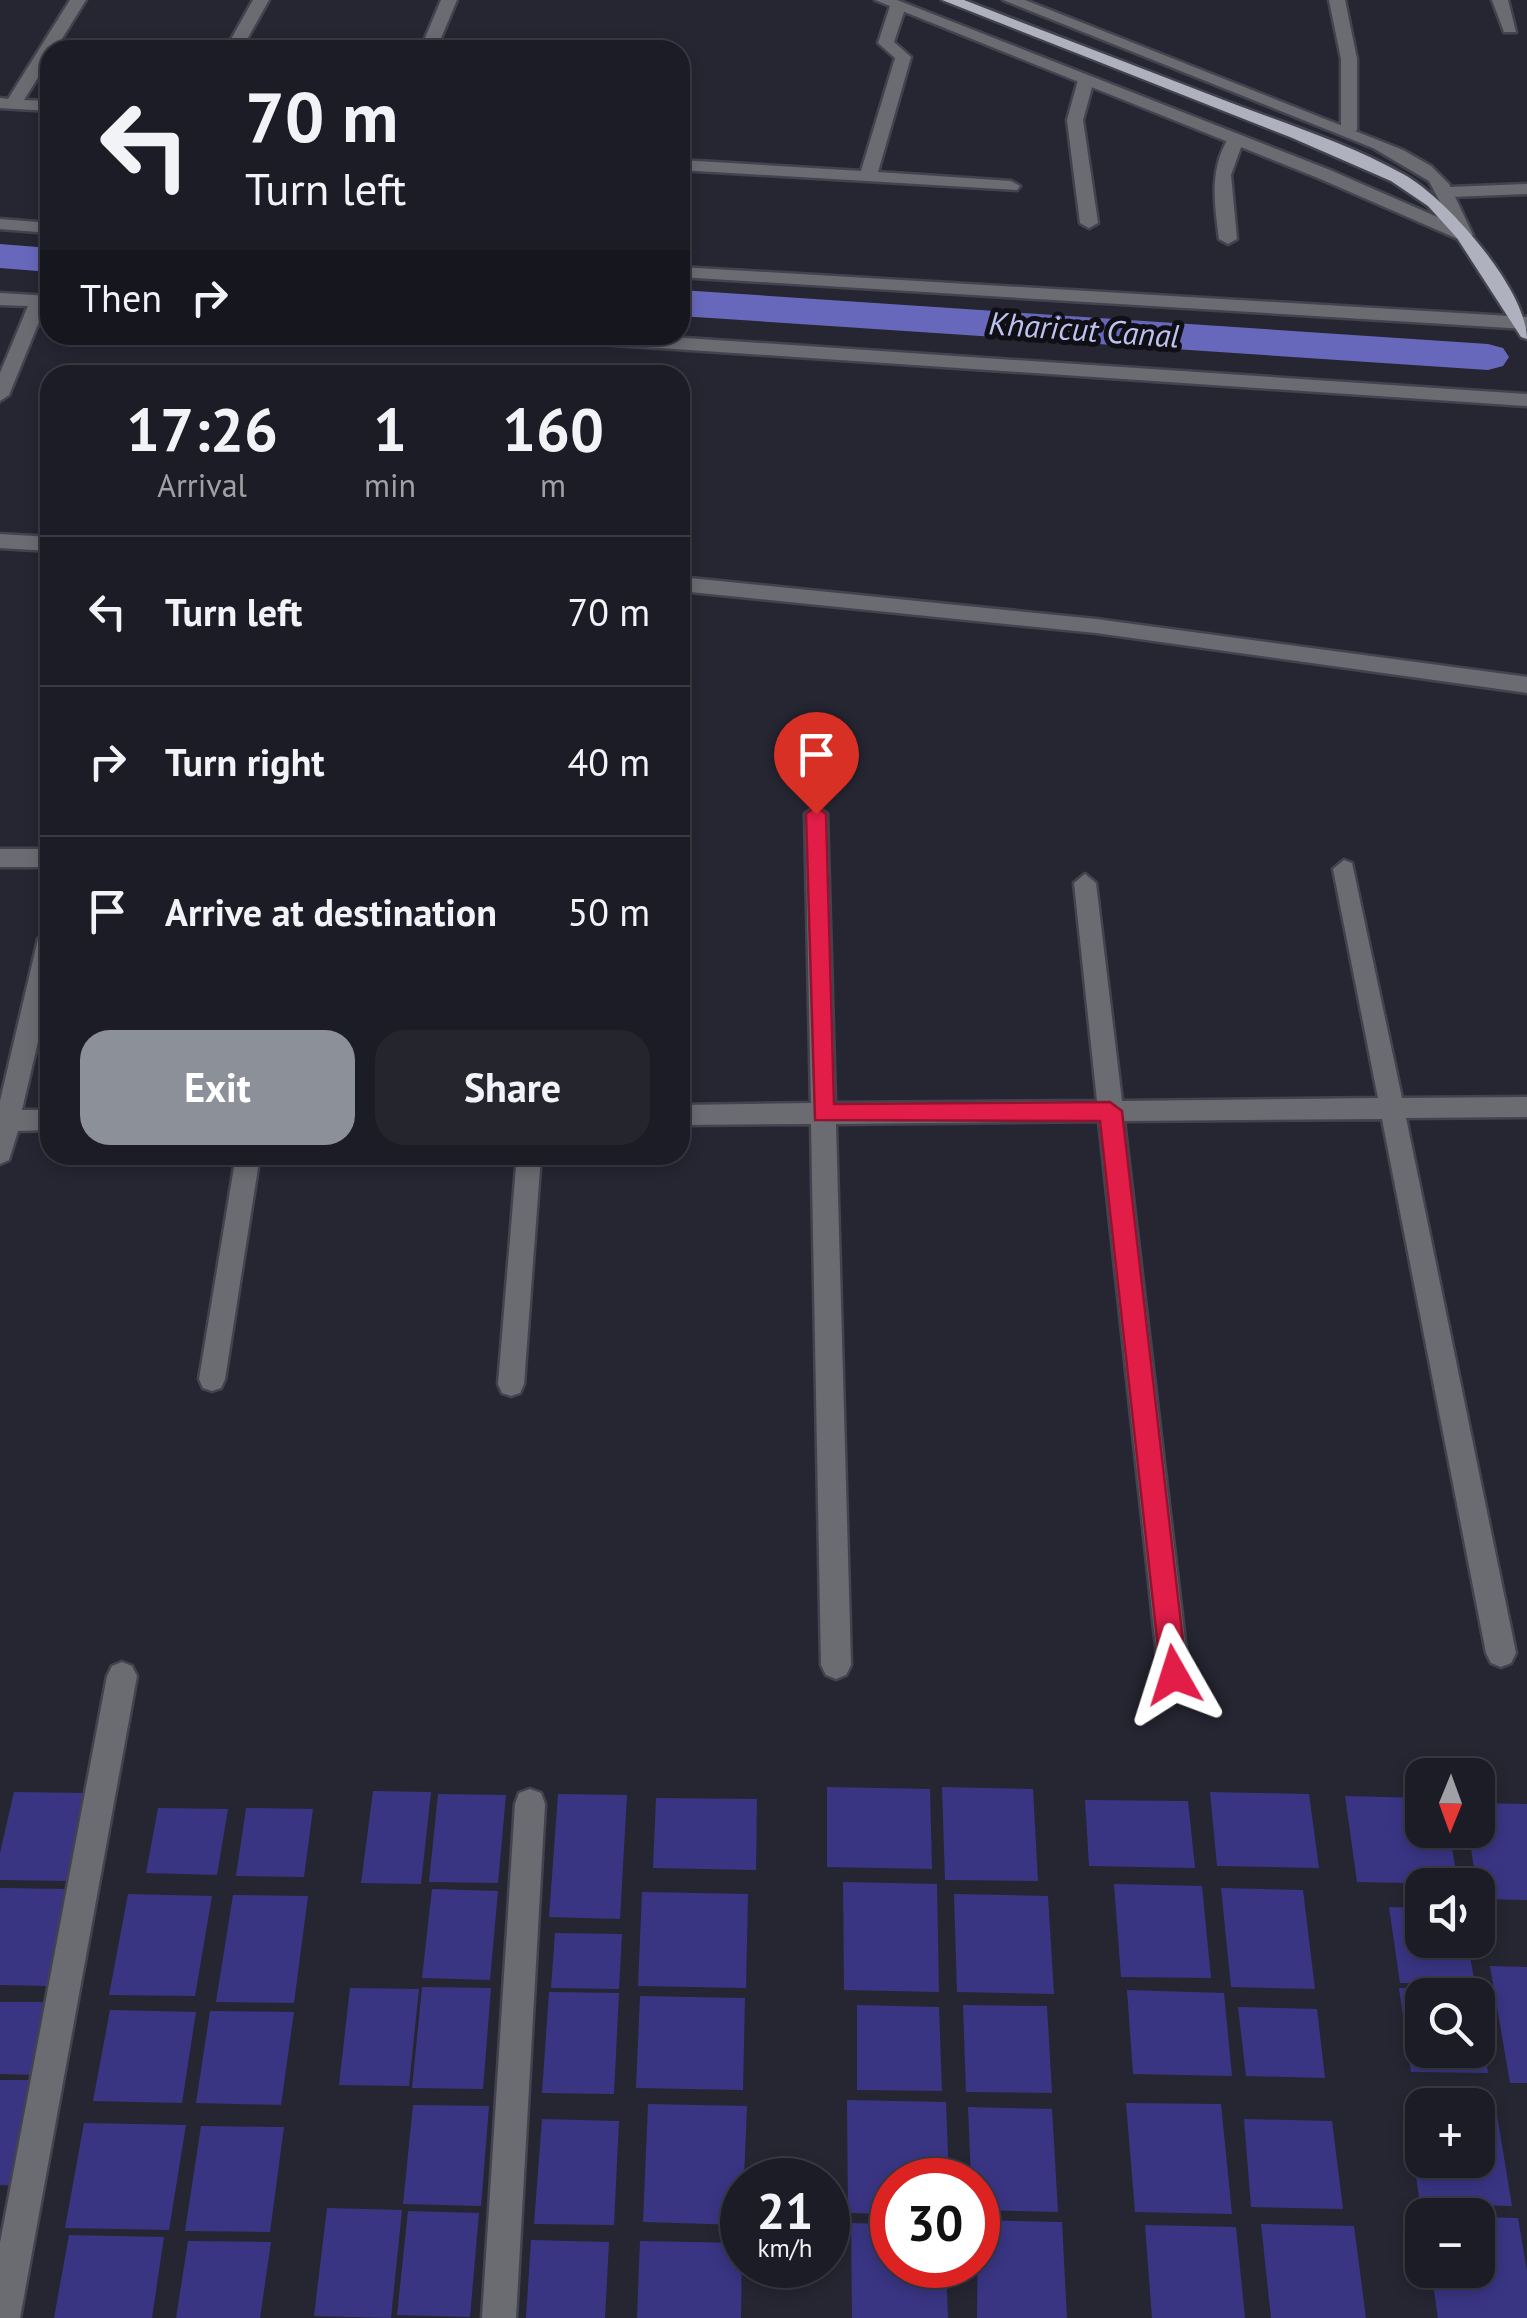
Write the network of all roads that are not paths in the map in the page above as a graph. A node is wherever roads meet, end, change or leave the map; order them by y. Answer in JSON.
{"nodes":[{"id":1,"x":78,"y":0,"type":"edge"},
{"id":2,"x":261,"y":0,"type":"edge"},
{"id":3,"x":449,"y":0,"type":"edge"},
{"id":4,"x":950,"y":0,"type":"edge"},
{"id":5,"x":1012,"y":0,"type":"edge"},
{"id":6,"x":1337,"y":0,"type":"edge"},
{"id":7,"x":1500,"y":0,"type":"edge"},
{"id":8,"x":891,"y":3,"type":"edge"},
{"id":9,"x":1510,"y":28,"type":"dead end"},
{"id":10,"x":51,"y":40,"type":"edge"},
{"id":11,"x":239,"y":40,"type":"edge"},
{"id":12,"x":432,"y":40,"type":"edge"},
{"id":13,"x":40,"y":56,"type":"edge"},
{"id":14,"x":1086,"y":80,"type":"junction"},
{"id":15,"x":7,"y":104,"type":"edge"},
{"id":16,"x":40,"y":106,"type":"edge"},
{"id":17,"x":1348,"y":130,"type":"junction"},
{"id":18,"x":1236,"y":138,"type":"junction"},
{"id":19,"x":690,"y":166,"type":"edge"},
{"id":20,"x":868,"y":178,"type":"junction"},
{"id":21,"x":1010,"y":186,"type":"dead end"},
{"id":22,"x":1527,"y":189,"type":"edge"},
{"id":23,"x":1450,"y":192,"type":"junction"},
{"id":24,"x":1089,"y":223,"type":"dead end"},
{"id":25,"x":0,"y":224,"type":"edge"},
{"id":26,"x":40,"y":227,"type":"edge"},
{"id":27,"x":1464,"y":235,"type":"junction"},
{"id":28,"x":1228,"y":239,"type":"dead end"},
{"id":29,"x":690,"y":273,"type":"edge"},
{"id":30,"x":0,"y":298,"type":"edge"},
{"id":31,"x":40,"y":301,"type":"edge"},
{"id":32,"x":40,"y":310,"type":"edge"},
{"id":33,"x":1525,"y":326,"type":"edge"},
{"id":34,"x":690,"y":344,"type":"edge"},
{"id":35,"x":0,"y":395,"type":"edge"},
{"id":36,"x":1527,"y":400,"type":"edge"},
{"id":37,"x":0,"y":542,"type":"edge"},
{"id":38,"x":40,"y":544,"type":"edge"},
{"id":39,"x":690,"y":585,"type":"edge"},
{"id":40,"x":1527,"y":685,"type":"edge"},
{"id":41,"x":816,"y":814,"type":"dead end"},
{"id":42,"x":0,"y":858,"type":"edge"},
{"id":43,"x":40,"y":858,"type":"edge"},
{"id":44,"x":1344,"y":869,"type":"dead end"},
{"id":45,"x":1085,"y":883,"type":"dead end"},
{"id":46,"x":40,"y":982,"type":"edge"},
{"id":47,"x":1527,"y":1107,"type":"edge"},
{"id":48,"x":1392,"y":1108,"type":"junction"},
{"id":49,"x":1110,"y":1111,"type":"junction"},
{"id":50,"x":823,"y":1114,"type":"junction"},
{"id":51,"x":690,"y":1115,"type":"edge"},
{"id":52,"x":40,"y":1120,"type":"edge"},
{"id":53,"x":8,"y":1121,"type":"junction"},
{"id":54,"x":0,"y":1153,"type":"edge"},
{"id":55,"x":246,"y":1165,"type":"edge"},
{"id":56,"x":528,"y":1165,"type":"edge"},
{"id":57,"x":212,"y":1379,"type":"dead end"},
{"id":58,"x":511,"y":1384,"type":"dead end"},
{"id":59,"x":1501,"y":1653,"type":"dead end"},
{"id":60,"x":836,"y":1665,"type":"dead end"},
{"id":61,"x":1174,"y":1675,"type":"dead end"},
{"id":62,"x":122,"y":1676,"type":"dead end"},
{"id":63,"x":530,"y":1804,"type":"dead end"},
{"id":64,"x":2,"y":2318,"type":"edge"},
{"id":65,"x":499,"y":2318,"type":"edge"}],
"edges":[{"from":1,"to":10,"type":"street"},
{"from":2,"to":11,"type":"street"},
{"from":3,"to":12,"type":"street"},
{"from":4,"to":27,"type":"main road"},
{"from":5,"to":17,"type":"street"},
{"from":6,"to":17,"type":"street"},
{"from":7,"to":9,"type":"street"},
{"from":8,"to":14,"type":"street"},
{"from":8,"to":20,"type":"street"},
{"from":13,"to":15,"type":"street"},
{"from":14,"to":18,"type":"street"},
{"from":14,"to":24,"type":"street"},
{"from":15,"to":16,"type":"street"},
{"from":17,"to":23,"type":"street"},
{"from":18,"to":27,"type":"street"},
{"from":18,"to":28,"type":"street"},
{"from":19,"to":20,"type":"street"},
{"from":20,"to":21,"type":"street"},
{"from":22,"to":23,"type":"street"},
{"from":23,"to":27,"type":"street"},
{"from":25,"to":26,"type":"street"},
{"from":27,"to":33,"type":"main road"},
{"from":29,"to":33,"type":"street"},
{"from":30,"to":31,"type":"street"},
{"from":32,"to":35,"type":"street"},
{"from":34,"to":36,"type":"street"},
{"from":37,"to":38,"type":"street"},
{"from":39,"to":40,"type":"street"},
{"from":41,"to":50,"type":"street"},
{"from":42,"to":43,"type":"street"},
{"from":44,"to":48,"type":"street"},
{"from":45,"to":49,"type":"street"},
{"from":46,"to":53,"type":"street"},
{"from":47,"to":48,"type":"street"},
{"from":48,"to":49,"type":"street"},
{"from":48,"to":59,"type":"street"},
{"from":49,"to":50,"type":"street"},
{"from":49,"to":61,"type":"street"},
{"from":50,"to":51,"type":"street"},
{"from":50,"to":60,"type":"street"},
{"from":52,"to":53,"type":"street"},
{"from":53,"to":54,"type":"street"},
{"from":55,"to":57,"type":"street"},
{"from":56,"to":58,"type":"street"},
{"from":62,"to":64,"type":"street"},
{"from":63,"to":65,"type":"street"}]}
